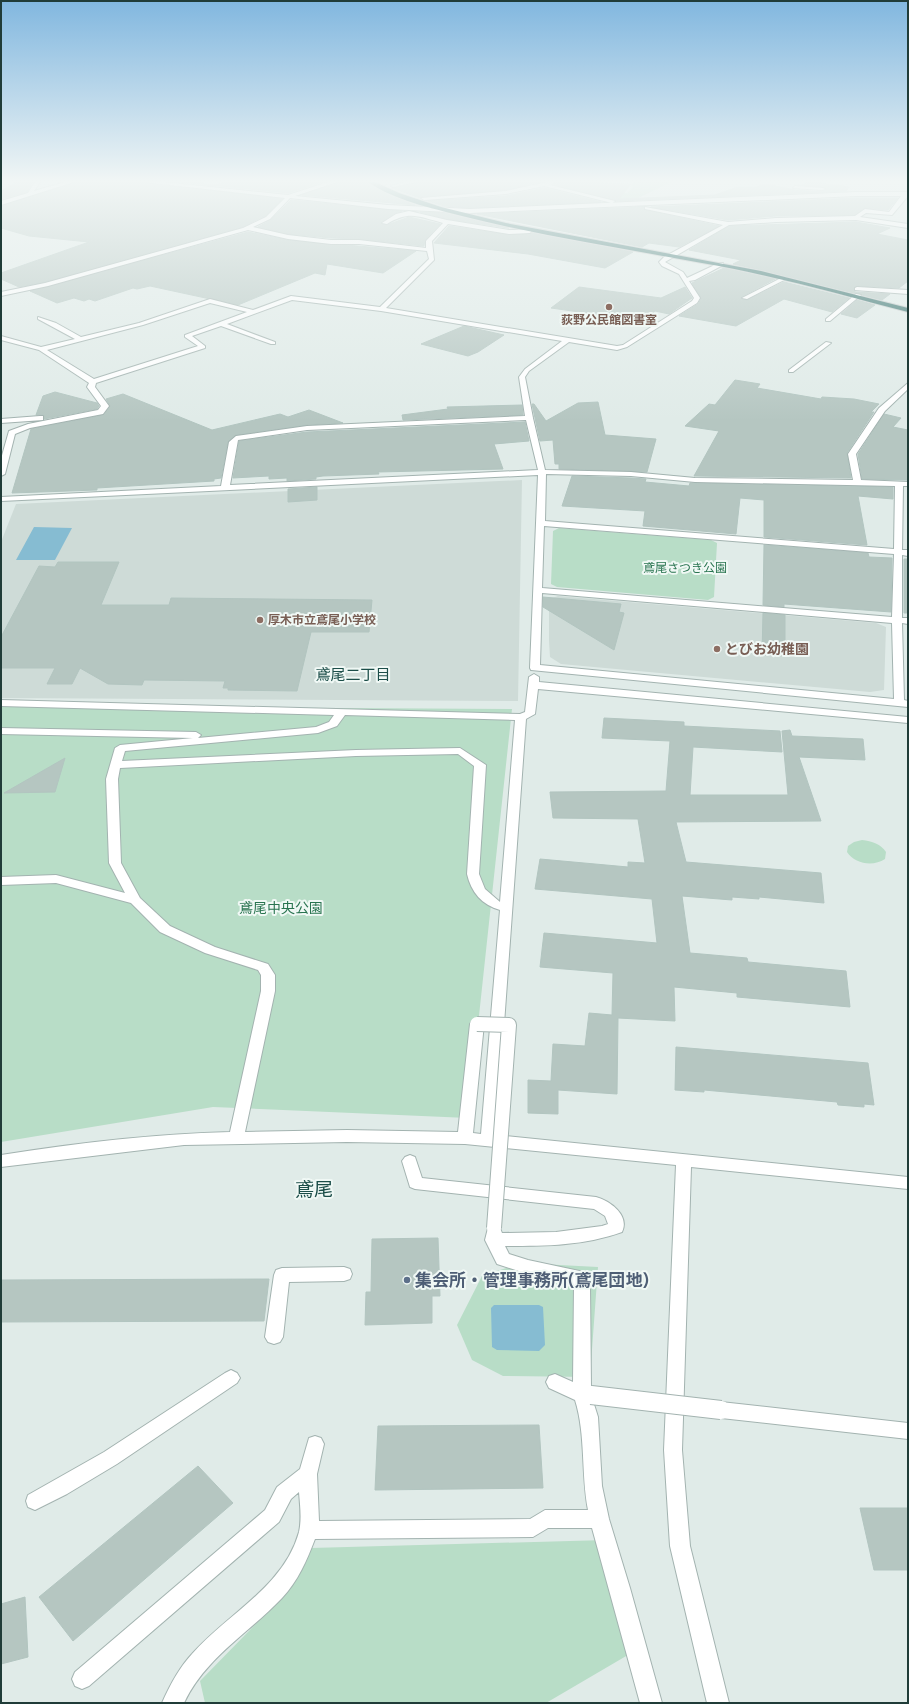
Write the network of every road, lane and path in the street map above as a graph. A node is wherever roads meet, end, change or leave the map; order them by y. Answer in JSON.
{"nodes":[{"id":1,"x":129,"y":262,"type":"edge"},
{"id":2,"x":429,"y":262,"type":"edge"},
{"id":3,"x":663,"y":262,"type":"edge"},
{"id":4,"x":707,"y":262,"type":"edge"},
{"id":5,"x":730,"y":262,"type":"edge"},
{"id":6,"x":721,"y":264,"type":"junction"},
{"id":7,"x":786,"y":278,"type":"junction"},
{"id":8,"x":686,"y":280,"type":"junction"},
{"id":9,"x":858,"y":292,"type":"junction"},
{"id":10,"x":908,"y":292,"type":"edge"},
{"id":11,"x":1,"y":294,"type":"edge"},
{"id":12,"x":275,"y":297,"type":"dead end"},
{"id":13,"x":291,"y":298,"type":"junction"},
{"id":14,"x":746,"y":298,"type":"dead end"},
{"id":15,"x":908,"y":303,"type":"edge"},
{"id":16,"x":381,"y":309,"type":"junction"},
{"id":17,"x":908,"y":310,"type":"edge"},
{"id":18,"x":254,"y":312,"type":"junction"},
{"id":19,"x":40,"y":318,"type":"dead end"},
{"id":20,"x":828,"y":320,"type":"dead end"},
{"id":21,"x":222,"y":324,"type":"junction"},
{"id":22,"x":1,"y":338,"type":"edge"},
{"id":23,"x":80,"y":339,"type":"junction"},
{"id":24,"x":566,"y":341,"type":"junction"},
{"id":25,"x":273,"y":343,"type":"dead end"},
{"id":26,"x":828,"y":343,"type":"dead end"},
{"id":27,"x":41,"y":349,"type":"junction"},
{"id":28,"x":527,"y":370,"type":"junction"},
{"id":29,"x":791,"y":371,"type":"dead end"},
{"id":30,"x":535,"y":372,"type":"dead end"},
{"id":31,"x":93,"y":382,"type":"junction"},
{"id":32,"x":908,"y":385,"type":"edge"},
{"id":33,"x":529,"y":418,"type":"junction"},
{"id":34,"x":64,"y":419,"type":"junction"},
{"id":35,"x":1,"y":421,"type":"edge"},
{"id":36,"x":12,"y":433,"type":"junction"},
{"id":37,"x":1,"y":434,"type":"edge"},
{"id":38,"x":542,"y":472,"type":"junction"},
{"id":39,"x":1,"y":474,"type":"edge"},
{"id":40,"x":857,"y":482,"type":"junction"},
{"id":41,"x":903,"y":484,"type":"edge"},
{"id":42,"x":225,"y":488,"type":"junction"},
{"id":43,"x":1,"y":498,"type":"edge"},
{"id":44,"x":541,"y":522,"type":"junction"},
{"id":45,"x":898,"y":551,"type":"junction"},
{"id":46,"x":908,"y":553,"type":"edge"},
{"id":47,"x":538,"y":590,"type":"junction"},
{"id":48,"x":897,"y":619,"type":"junction"},
{"id":49,"x":908,"y":621,"type":"edge"},
{"id":50,"x":535,"y":668,"type":"junction"},
{"id":51,"x":533,"y":685,"type":"junction"},
{"id":52,"x":1,"y":703,"type":"edge"},
{"id":53,"x":904,"y":704,"type":"edge"},
{"id":54,"x":342,"y":712,"type":"junction"},
{"id":55,"x":521,"y":717,"type":"junction"},
{"id":56,"x":908,"y":720,"type":"edge"},
{"id":57,"x":1,"y":731,"type":"edge"},
{"id":58,"x":215,"y":739,"type":"junction"},
{"id":59,"x":116,"y":765,"type":"junction"},
{"id":60,"x":1,"y":881,"type":"edge"},
{"id":61,"x":135,"y":900,"type":"junction"},
{"id":62,"x":506,"y":908,"type":"junction"},
{"id":63,"x":236,"y":1138,"type":"junction"},
{"id":64,"x":466,"y":1138,"type":"junction"},
{"id":65,"x":488,"y":1139,"type":"junction"},
{"id":66,"x":684,"y":1160,"type":"junction"},
{"id":67,"x":1,"y":1161,"type":"edge"},
{"id":68,"x":410,"y":1161,"type":"dead end"},
{"id":69,"x":908,"y":1183,"type":"edge"},
{"id":70,"x":494,"y":1234,"type":"junction"},
{"id":71,"x":344,"y":1274,"type":"dead end"},
{"id":72,"x":274,"y":1337,"type":"dead end"},
{"id":73,"x":231,"y":1378,"type":"dead end"},
{"id":74,"x":555,"y":1382,"type":"dead end"},
{"id":75,"x":586,"y":1395,"type":"junction"},
{"id":76,"x":908,"y":1431,"type":"edge"},
{"id":77,"x":315,"y":1444,"type":"dead end"},
{"id":78,"x":308,"y":1474,"type":"junction"},
{"id":79,"x":35,"y":1500,"type":"dead end"},
{"id":80,"x":599,"y":1519,"type":"junction"},
{"id":81,"x":309,"y":1530,"type":"junction"},
{"id":82,"x":82,"y":1679,"type":"dead end"},
{"id":83,"x":173,"y":1703,"type":"edge"},
{"id":84,"x":651,"y":1703,"type":"edge"},
{"id":85,"x":718,"y":1703,"type":"edge"}],
"edges":[{"from":1,"to":11,"type":"street"},
{"from":2,"to":16,"type":"street"},
{"from":3,"to":8,"type":"street"},
{"from":4,"to":6,"type":"highway"},
{"from":5,"to":9,"type":"highway"},
{"from":6,"to":7,"type":"highway"},
{"from":6,"to":8,"type":"street"},
{"from":7,"to":9,"type":"highway"},
{"from":7,"to":14,"type":"street"},
{"from":8,"to":24,"type":"street"},
{"from":9,"to":10,"type":"street"},
{"from":9,"to":15,"type":"highway"},
{"from":9,"to":17,"type":"highway"},
{"from":9,"to":20,"type":"street"},
{"from":12,"to":13,"type":"street"},
{"from":13,"to":16,"type":"street"},
{"from":13,"to":18,"type":"street"},
{"from":16,"to":24,"type":"street"},
{"from":18,"to":21,"type":"street"},
{"from":18,"to":23,"type":"street"},
{"from":19,"to":23,"type":"street"},
{"from":21,"to":25,"type":"street"},
{"from":21,"to":31,"type":"street"},
{"from":22,"to":27,"type":"street"},
{"from":23,"to":27,"type":"street"},
{"from":24,"to":28,"type":"street"},
{"from":26,"to":29,"type":"street"},
{"from":27,"to":31,"type":"street"},
{"from":28,"to":30,"type":"street"},
{"from":28,"to":33,"type":"street"},
{"from":31,"to":34,"type":"street"},
{"from":32,"to":40,"type":"street"},
{"from":33,"to":38,"type":"street"},
{"from":33,"to":42,"type":"street"},
{"from":34,"to":35,"type":"street"},
{"from":34,"to":36,"type":"street"},
{"from":36,"to":37,"type":"street"},
{"from":36,"to":39,"type":"street"},
{"from":38,"to":40,"type":"street"},
{"from":38,"to":42,"type":"street"},
{"from":38,"to":44,"type":"street"},
{"from":40,"to":41,"type":"street"},
{"from":41,"to":45,"type":"street"},
{"from":42,"to":43,"type":"street"},
{"from":44,"to":45,"type":"street"},
{"from":44,"to":47,"type":"street"},
{"from":45,"to":46,"type":"street"},
{"from":45,"to":48,"type":"street"},
{"from":47,"to":48,"type":"street"},
{"from":47,"to":50,"type":"street"},
{"from":48,"to":49,"type":"street"},
{"from":48,"to":53,"type":"street"},
{"from":50,"to":51,"type":"street"},
{"from":50,"to":53,"type":"street"},
{"from":51,"to":55,"type":"street"},
{"from":51,"to":56,"type":"street"},
{"from":52,"to":54,"type":"street"},
{"from":54,"to":55,"type":"street"},
{"from":54,"to":58,"type":"street"},
{"from":55,"to":62,"type":"street"},
{"from":57,"to":58,"type":"street"},
{"from":58,"to":59,"type":"street"},
{"from":59,"to":61,"type":"street"},
{"from":59,"to":62,"type":"street"},
{"from":60,"to":61,"type":"street"},
{"from":61,"to":63,"type":"street"},
{"from":62,"to":65,"type":"street"},
{"from":63,"to":64,"type":"street"},
{"from":63,"to":67,"type":"street"},
{"from":64,"to":65,"type":"street"},
{"from":64,"to":70,"type":"street","bridge":true},
{"from":65,"to":66,"type":"street"},
{"from":66,"to":69,"type":"street"},
{"from":66,"to":85,"type":"street"},
{"from":68,"to":70,"type":"street"},
{"from":70,"to":75,"type":"street"},
{"from":71,"to":72,"type":"street"},
{"from":73,"to":79,"type":"street"},
{"from":74,"to":75,"type":"street"},
{"from":75,"to":76,"type":"street","bridge":true},
{"from":75,"to":80,"type":"street"},
{"from":77,"to":78,"type":"street"},
{"from":78,"to":81,"type":"street"},
{"from":78,"to":82,"type":"street"},
{"from":80,"to":81,"type":"street"},
{"from":80,"to":84,"type":"street"},
{"from":81,"to":83,"type":"street"}]}
